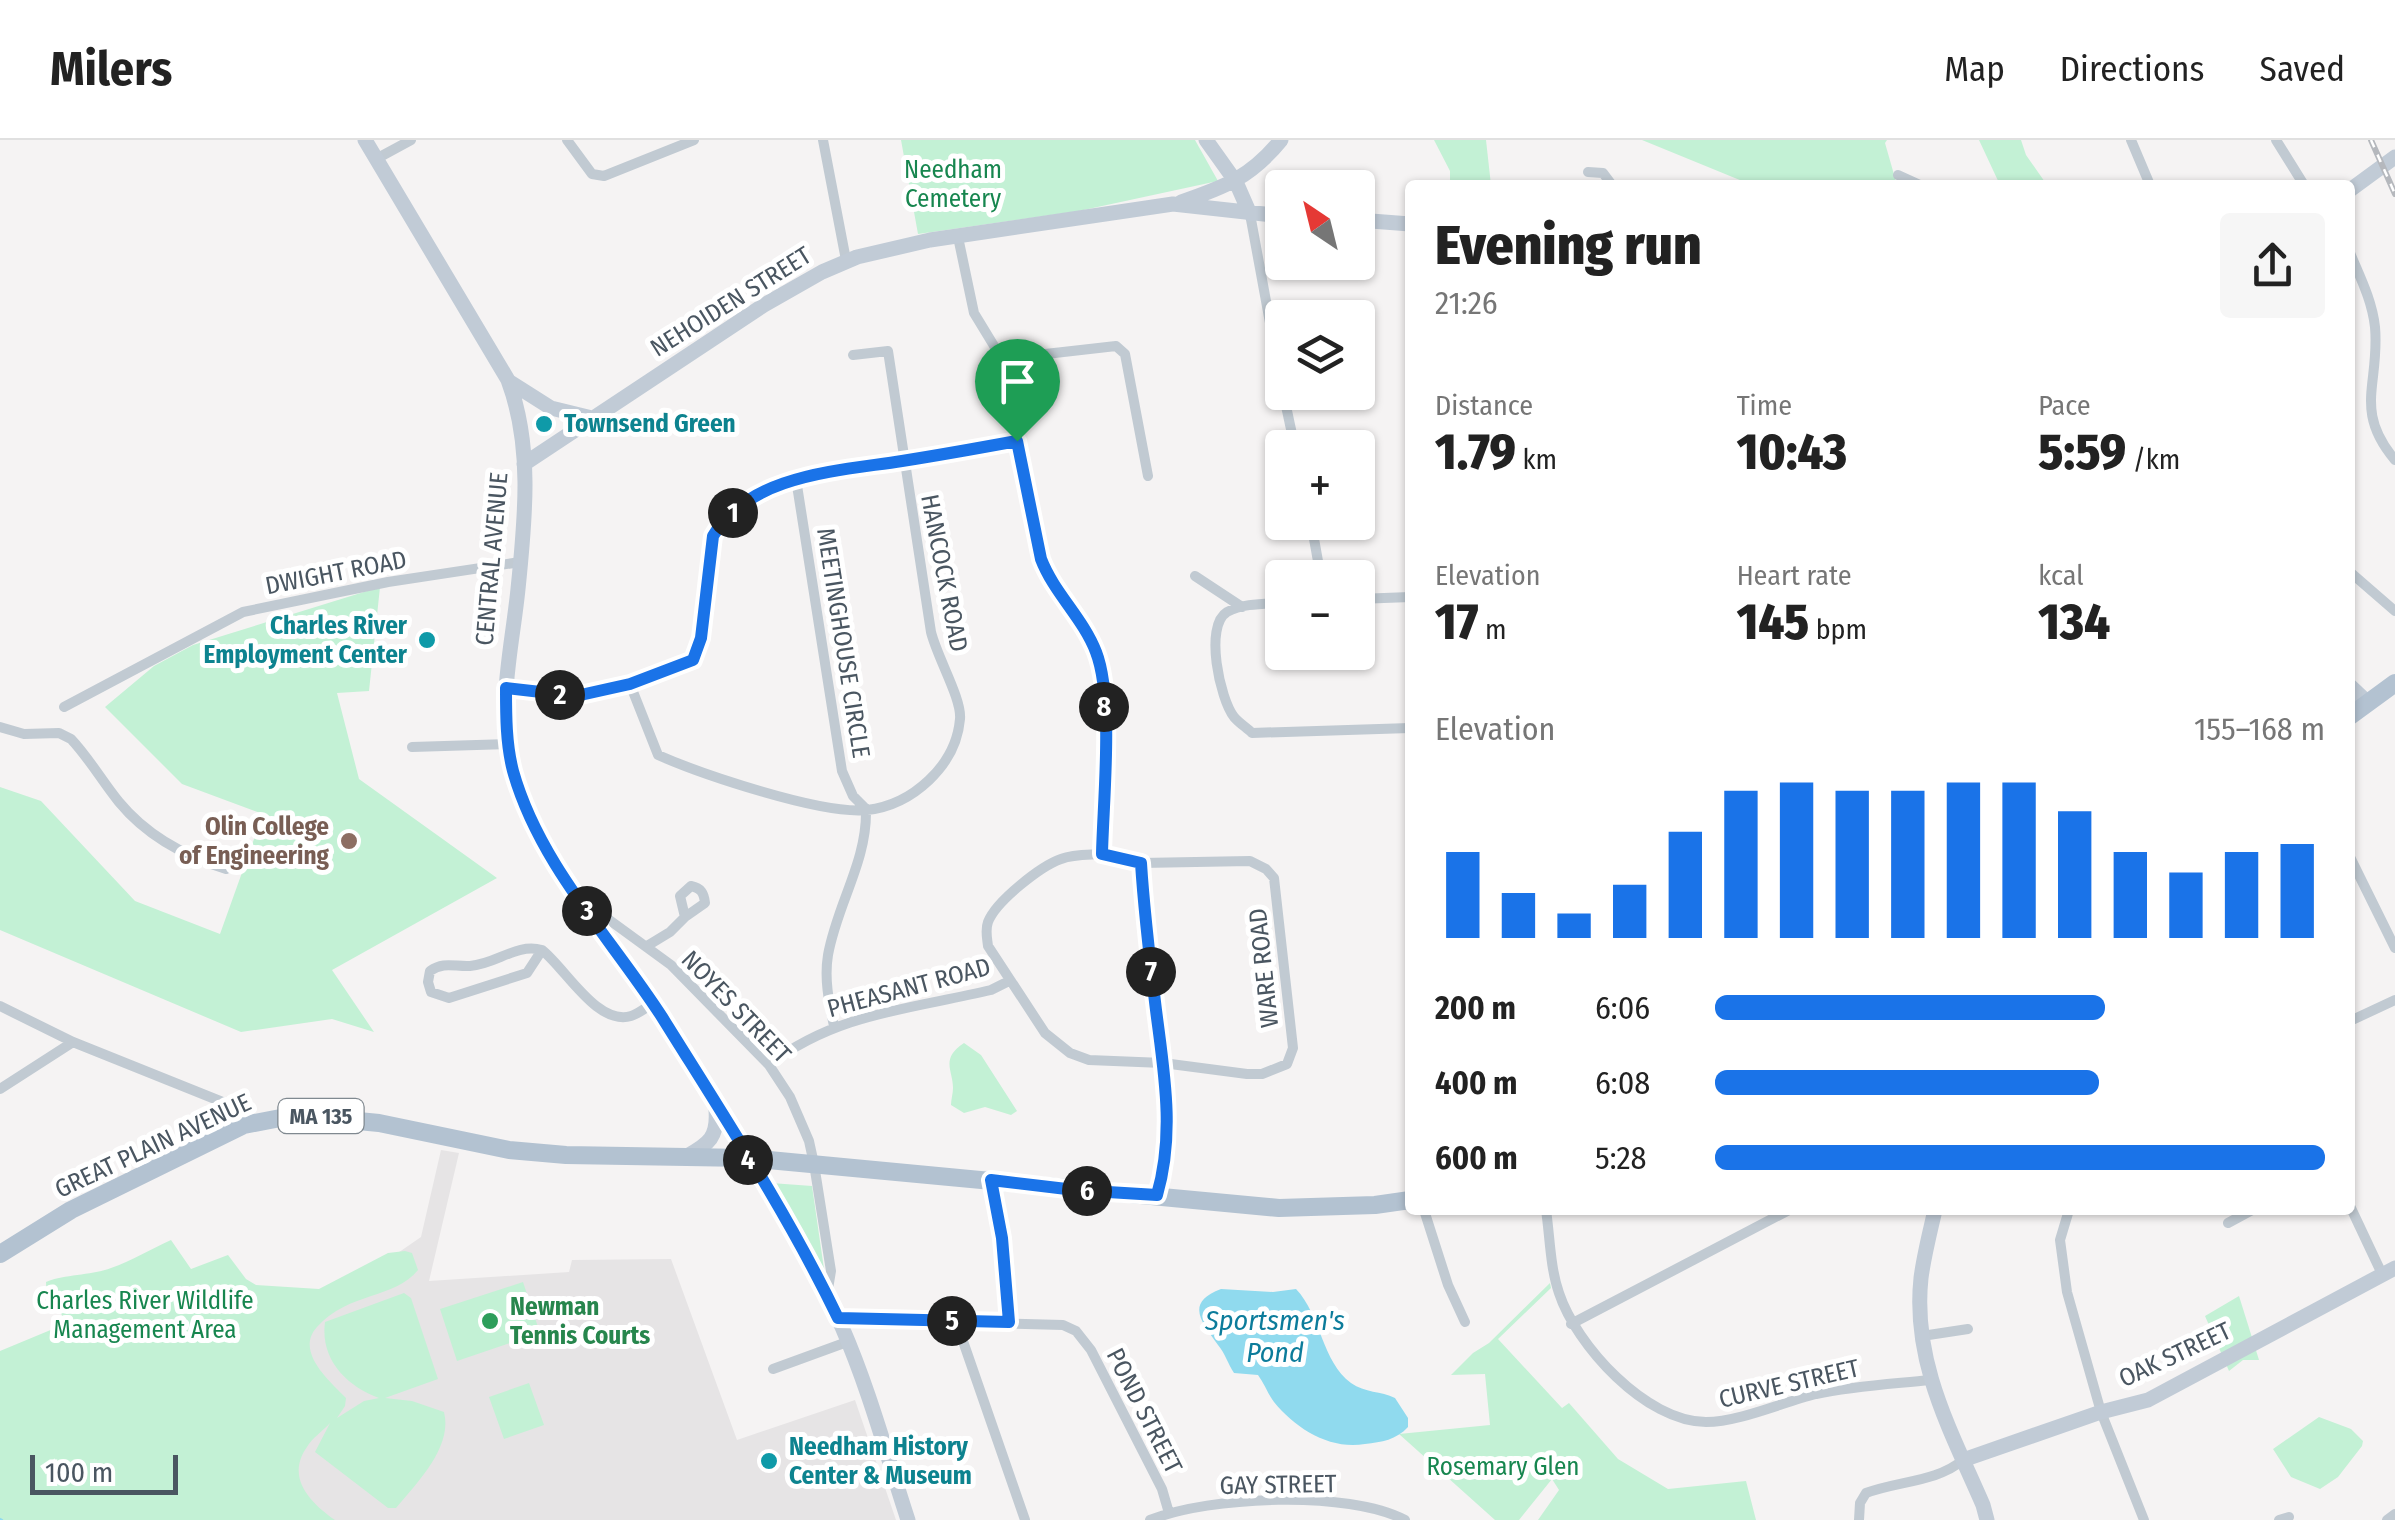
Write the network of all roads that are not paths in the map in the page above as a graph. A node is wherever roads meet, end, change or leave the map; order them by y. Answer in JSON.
{"nodes":[{"id":1,"x":366,"y":140,"type":"edge"},
{"id":2,"x":411,"y":140,"type":"edge"},
{"id":3,"x":567,"y":140,"type":"edge"},
{"id":4,"x":694,"y":140,"type":"edge"},
{"id":5,"x":823,"y":140,"type":"edge"},
{"id":6,"x":1206,"y":140,"type":"edge"},
{"id":7,"x":1281,"y":140,"type":"edge"},
{"id":8,"x":2131,"y":140,"type":"edge"},
{"id":9,"x":2276,"y":140,"type":"edge"},
{"id":10,"x":2395,"y":157,"type":"edge"},
{"id":11,"x":376,"y":158,"type":"junction"},
{"id":12,"x":1588,"y":172,"type":"dead end"},
{"id":13,"x":1898,"y":175,"type":"dead end"},
{"id":14,"x":1608,"y":180,"type":"edge"},
{"id":15,"x":1909,"y":180,"type":"edge"},
{"id":16,"x":2148,"y":180,"type":"edge"},
{"id":17,"x":2301,"y":180,"type":"edge"},
{"id":18,"x":1236,"y":182,"type":"junction"},
{"id":19,"x":2355,"y":186,"type":"edge"},
{"id":20,"x":1172,"y":204,"type":"junction"},
{"id":21,"x":1250,"y":214,"type":"junction"},
{"id":22,"x":1265,"y":215,"type":"edge"},
{"id":23,"x":1375,"y":221,"type":"edge"},
{"id":24,"x":1405,"y":224,"type":"edge"},
{"id":25,"x":958,"y":237,"type":"junction"},
{"id":26,"x":846,"y":260,"type":"junction"},
{"id":27,"x":2355,"y":265,"type":"edge"},
{"id":28,"x":1266,"y":300,"type":"edge"},
{"id":29,"x":852,"y":355,"type":"dead end"},
{"id":30,"x":1002,"y":360,"type":"junction"},
{"id":31,"x":508,"y":380,"type":"junction"},
{"id":32,"x":596,"y":419,"type":"junction"},
{"id":33,"x":1017,"y":441,"type":"junction"},
{"id":34,"x":2395,"y":460,"type":"edge"},
{"id":35,"x":903,"y":461,"type":"junction"},
{"id":36,"x":524,"y":464,"type":"junction"},
{"id":37,"x":1148,"y":476,"type":"dead end"},
{"id":38,"x":796,"y":479,"type":"junction"},
{"id":39,"x":520,"y":562,"type":"junction"},
{"id":40,"x":1195,"y":576,"type":"dead end"},
{"id":41,"x":2355,"y":576,"type":"edge"},
{"id":42,"x":1405,"y":596,"type":"edge"},
{"id":43,"x":1375,"y":598,"type":"edge"},
{"id":44,"x":1265,"y":605,"type":"edge"},
{"id":45,"x":1242,"y":607,"type":"junction"},
{"id":46,"x":2395,"y":612,"type":"edge"},
{"id":47,"x":2395,"y":682,"type":"edge"},
{"id":48,"x":630,"y":684,"type":"junction"},
{"id":49,"x":506,"y":688,"type":"junction"},
{"id":50,"x":2355,"y":691,"type":"edge"},
{"id":51,"x":2368,"y":703,"type":"junction"},
{"id":52,"x":64,"y":707,"type":"dead end"},
{"id":53,"x":2355,"y":712,"type":"edge"},
{"id":54,"x":0,"y":727,"type":"edge"},
{"id":55,"x":1405,"y":728,"type":"edge"},
{"id":56,"x":509,"y":744,"type":"junction"},
{"id":57,"x":412,"y":747,"type":"dead end"},
{"id":58,"x":866,"y":810,"type":"junction"},
{"id":59,"x":1102,"y":854,"type":"junction"},
{"id":60,"x":1141,"y":863,"type":"junction"},
{"id":61,"x":2355,"y":867,"type":"edge"},
{"id":62,"x":226,"y":869,"type":"dead end"},
{"id":63,"x":579,"y":898,"type":"junction"},
{"id":64,"x":685,"y":917,"type":"dead end"},
{"id":65,"x":647,"y":946,"type":"junction"},
{"id":66,"x":2395,"y":948,"type":"edge"},
{"id":67,"x":542,"y":950,"type":"junction"},
{"id":68,"x":1009,"y":982,"type":"junction"},
{"id":69,"x":2395,"y":1000,"type":"edge"},
{"id":70,"x":652,"y":1004,"type":"junction"},
{"id":71,"x":0,"y":1006,"type":"edge"},
{"id":72,"x":2355,"y":1019,"type":"edge"},
{"id":73,"x":834,"y":1026,"type":"junction"},
{"id":74,"x":72,"y":1042,"type":"junction"},
{"id":75,"x":1163,"y":1062,"type":"junction"},
{"id":76,"x":769,"y":1065,"type":"junction"},
{"id":77,"x":0,"y":1089,"type":"edge"},
{"id":78,"x":716,"y":1106,"type":"junction"},
{"id":79,"x":244,"y":1125,"type":"junction"},
{"id":80,"x":687,"y":1156,"type":"junction"},
{"id":81,"x":747,"y":1158,"type":"junction"},
{"id":82,"x":814,"y":1164,"type":"junction"},
{"id":83,"x":991,"y":1180,"type":"junction"},
{"id":84,"x":1157,"y":1195,"type":"junction"},
{"id":85,"x":1405,"y":1200,"type":"edge"},
{"id":86,"x":2355,"y":1214,"type":"edge"},
{"id":87,"x":1426,"y":1215,"type":"edge"},
{"id":88,"x":1547,"y":1215,"type":"edge"},
{"id":89,"x":1779,"y":1215,"type":"edge"},
{"id":90,"x":1934,"y":1215,"type":"edge"},
{"id":91,"x":2068,"y":1215,"type":"edge"},
{"id":92,"x":2243,"y":1215,"type":"edge"},
{"id":93,"x":2228,"y":1224,"type":"dead end"},
{"id":94,"x":0,"y":1254,"type":"edge"},
{"id":95,"x":2389,"y":1271,"type":"edge"},
{"id":96,"x":826,"y":1296,"type":"junction"},
{"id":97,"x":838,"y":1318,"type":"junction"},
{"id":98,"x":956,"y":1321,"type":"junction"},
{"id":99,"x":1009,"y":1322,"type":"junction"},
{"id":100,"x":1464,"y":1322,"type":"dead end"},
{"id":101,"x":1571,"y":1324,"type":"junction"},
{"id":102,"x":1968,"y":1328,"type":"dead end"},
{"id":103,"x":1922,"y":1336,"type":"junction"},
{"id":104,"x":848,"y":1342,"type":"junction"},
{"id":105,"x":773,"y":1369,"type":"dead end"},
{"id":106,"x":1930,"y":1380,"type":"junction"},
{"id":107,"x":2102,"y":1412,"type":"junction"},
{"id":108,"x":1964,"y":1460,"type":"junction"},
{"id":109,"x":1169,"y":1512,"type":"junction"},
{"id":110,"x":2395,"y":1514,"type":"edge"},
{"id":111,"x":908,"y":1520,"type":"edge"},
{"id":112,"x":1024,"y":1520,"type":"edge"},
{"id":113,"x":1150,"y":1520,"type":"edge"},
{"id":114,"x":1405,"y":1520,"type":"edge"},
{"id":115,"x":1859,"y":1520,"type":"edge"},
{"id":116,"x":1986,"y":1520,"type":"edge"},
{"id":117,"x":2144,"y":1520,"type":"edge"},
{"id":118,"x":2387,"y":1520,"type":"edge"}],
"edges":[{"from":1,"to":11,"type":"street","name":"CENTRAL AVENUE"},
{"from":2,"to":11,"type":"street"},
{"from":3,"to":4,"type":"street"},
{"from":5,"to":26,"type":"street"},
{"from":6,"to":18,"type":"street"},
{"from":7,"to":18,"type":"street"},
{"from":8,"to":16,"type":"street"},
{"from":9,"to":17,"type":"street"},
{"from":10,"to":19,"type":"street"},
{"from":11,"to":31,"type":"street","name":"CENTRAL AVENUE"},
{"from":12,"to":14,"type":"street"},
{"from":13,"to":15,"type":"street"},
{"from":18,"to":20,"type":"street"},
{"from":18,"to":21,"type":"street"},
{"from":20,"to":21,"type":"street","name":"NEHOIDEN STREET"},
{"from":20,"to":25,"type":"street","name":"NEHOIDEN STREET"},
{"from":21,"to":22,"type":"street","name":"NEHOIDEN STREET"},
{"from":21,"to":28,"type":"street"},
{"from":23,"to":24,"type":"street"},
{"from":25,"to":26,"type":"street","name":"NEHOIDEN STREET"},
{"from":25,"to":30,"type":"street"},
{"from":26,"to":32,"type":"street","name":"NEHOIDEN STREET"},
{"from":27,"to":34,"type":"street"},
{"from":29,"to":35,"type":"street","name":"HANCOCK ROAD"},
{"from":30,"to":33,"type":"street"},
{"from":30,"to":37,"type":"street"},
{"from":31,"to":32,"type":"street"},
{"from":31,"to":36,"type":"street","name":"CENTRAL AVENUE"},
{"from":32,"to":36,"type":"street","name":"NEHOIDEN STREET"},
{"from":33,"to":35,"type":"street"},
{"from":33,"to":59,"type":"street"},
{"from":35,"to":38,"type":"street"},
{"from":35,"to":58,"type":"street","name":"HANCOCK ROAD"},
{"from":36,"to":39,"type":"street","name":"CENTRAL AVENUE"},
{"from":38,"to":48,"type":"street"},
{"from":38,"to":58,"type":"street","name":"MEETINGHOUSE CIRCLE"},
{"from":39,"to":49,"type":"street","name":"CENTRAL AVENUE"},
{"from":39,"to":52,"type":"street","name":"DWIGHT ROAD"},
{"from":40,"to":45,"type":"street"},
{"from":41,"to":46,"type":"street"},
{"from":42,"to":43,"type":"street"},
{"from":44,"to":45,"type":"street"},
{"from":45,"to":55,"type":"street"},
{"from":47,"to":51,"type":"main road"},
{"from":48,"to":49,"type":"street"},
{"from":48,"to":58,"type":"street"},
{"from":49,"to":56,"type":"street","name":"CENTRAL AVENUE"},
{"from":50,"to":51,"type":"street"},
{"from":51,"to":53,"type":"main road"},
{"from":54,"to":62,"type":"street"},
{"from":56,"to":57,"type":"street"},
{"from":56,"to":63,"type":"street","name":"CENTRAL AVENUE"},
{"from":58,"to":73,"type":"street"},
{"from":59,"to":60,"type":"street"},
{"from":59,"to":68,"type":"street"},
{"from":60,"to":75,"type":"street"},
{"from":60,"to":75,"type":"street","name":"WARE ROAD"},
{"from":61,"to":66,"type":"street"},
{"from":63,"to":65,"type":"street","name":"NOYES STREET"},
{"from":63,"to":70,"type":"street","name":"CENTRAL AVENUE"},
{"from":64,"to":65,"type":"street"},
{"from":65,"to":76,"type":"street","name":"NOYES STREET"},
{"from":67,"to":67,"type":"street"},
{"from":67,"to":70,"type":"street"},
{"from":68,"to":73,"type":"street","name":"PHEASANT ROAD"},
{"from":68,"to":75,"type":"street"},
{"from":69,"to":72,"type":"street"},
{"from":70,"to":78,"type":"street","name":"CENTRAL AVENUE"},
{"from":71,"to":74,"type":"street"},
{"from":73,"to":76,"type":"street","name":"PHEASANT ROAD"},
{"from":74,"to":77,"type":"street"},
{"from":74,"to":79,"type":"street"},
{"from":75,"to":84,"type":"street"},
{"from":76,"to":82,"type":"street","name":"NOYES STREET"},
{"from":78,"to":80,"type":"street"},
{"from":78,"to":81,"type":"street","name":"CENTRAL AVENUE"},
{"from":79,"to":80,"type":"main road","name":"GREAT PLAIN AVENUE","number":"MA 135"},
{"from":79,"to":94,"type":"main road","name":"GREAT PLAIN AVENUE","number":"MA 135"},
{"from":80,"to":81,"type":"main road","name":"GREAT PLAIN AVENUE","number":"MA 135"},
{"from":81,"to":82,"type":"main road","name":"GREAT PLAIN AVENUE","number":"MA 135"},
{"from":81,"to":96,"type":"street","name":"CENTRAL AVENUE"},
{"from":82,"to":83,"type":"main road","name":"GREAT PLAIN AVENUE","number":"MA 135"},
{"from":82,"to":96,"type":"street","name":"NOYES STREET"},
{"from":83,"to":84,"type":"main road","name":"GREAT PLAIN AVENUE","number":"MA 135"},
{"from":83,"to":99,"type":"street"},
{"from":84,"to":85,"type":"main road","name":"GREAT PLAIN AVENUE","number":"MA 135"},
{"from":86,"to":95,"type":"street"},
{"from":87,"to":100,"type":"street"},
{"from":88,"to":101,"type":"street","name":"CURVE STREET"},
{"from":89,"to":101,"type":"street"},
{"from":90,"to":103,"type":"street"},
{"from":91,"to":107,"type":"street"},
{"from":92,"to":93,"type":"street"},
{"from":95,"to":107,"type":"street","name":"OAK STREET"},
{"from":96,"to":97,"type":"street","name":"CENTRAL AVENUE"},
{"from":97,"to":98,"type":"street","name":"POND STREET"},
{"from":97,"to":104,"type":"street","name":"CENTRAL AVENUE"},
{"from":98,"to":99,"type":"street","name":"POND STREET"},
{"from":98,"to":112,"type":"street"},
{"from":99,"to":109,"type":"street","name":"POND STREET"},
{"from":101,"to":106,"type":"street","name":"CURVE STREET"},
{"from":102,"to":103,"type":"street"},
{"from":103,"to":106,"type":"street"},
{"from":104,"to":105,"type":"street"},
{"from":104,"to":111,"type":"street","name":"CENTRAL AVENUE"},
{"from":106,"to":108,"type":"street"},
{"from":107,"to":108,"type":"street","name":"OAK STREET"},
{"from":107,"to":117,"type":"street"},
{"from":108,"to":115,"type":"street"},
{"from":108,"to":116,"type":"street"},
{"from":109,"to":113,"type":"street","name":"GAY STREET"},
{"from":109,"to":114,"type":"street","name":"GAY STREET"},
{"from":110,"to":118,"type":"street"}]}
